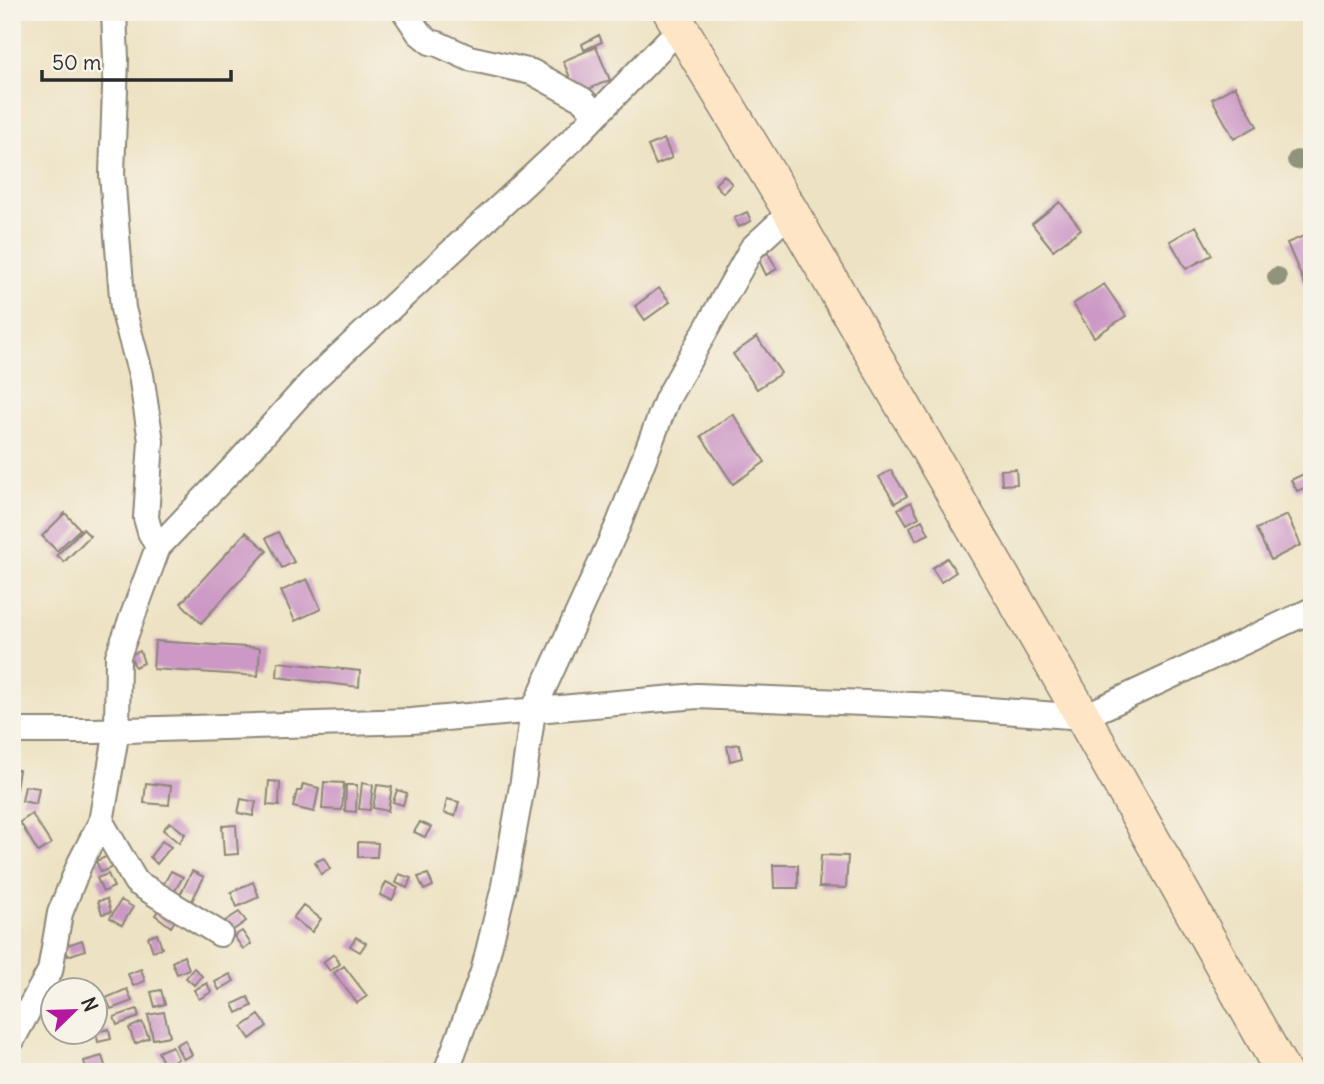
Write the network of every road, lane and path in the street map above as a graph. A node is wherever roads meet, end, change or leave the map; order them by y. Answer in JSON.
{"nodes":[{"id":1,"x":114,"y":12,"type":"edge"},
{"id":2,"x":405,"y":12,"type":"edge"},
{"id":3,"x":682,"y":18,"type":"edge"},
{"id":4,"x":596,"y":115,"type":"junction"},
{"id":5,"x":791,"y":212,"type":"junction"},
{"id":6,"x":158,"y":547,"type":"junction"},
{"id":7,"x":1312,"y":610,"type":"edge"},
{"id":8,"x":533,"y":710,"type":"junction"},
{"id":9,"x":1083,"y":717,"type":"junction"},
{"id":10,"x":117,"y":730,"type":"junction"},
{"id":11,"x":12,"y":731,"type":"edge"},
{"id":12,"x":101,"y":822,"type":"junction"},
{"id":13,"x":220,"y":934,"type":"dead end"},
{"id":14,"x":15,"y":1031,"type":"edge"},
{"id":15,"x":446,"y":1072,"type":"edge"},
{"id":16,"x":1283,"y":1072,"type":"edge"}],
"edges":[{"from":1,"to":6,"type":"street"},
{"from":2,"to":4,"type":"street"},
{"from":3,"to":4,"type":"street"},
{"from":3,"to":5,"type":"street"},
{"from":4,"to":6,"type":"street"},
{"from":5,"to":8,"type":"street"},
{"from":5,"to":9,"type":"street"},
{"from":6,"to":10,"type":"street"},
{"from":7,"to":9,"type":"street"},
{"from":8,"to":9,"type":"street"},
{"from":8,"to":10,"type":"street"},
{"from":8,"to":15,"type":"street"},
{"from":9,"to":16,"type":"street"},
{"from":10,"to":11,"type":"street"},
{"from":10,"to":12,"type":"street"},
{"from":12,"to":13,"type":"street"},
{"from":12,"to":14,"type":"street"}]}
